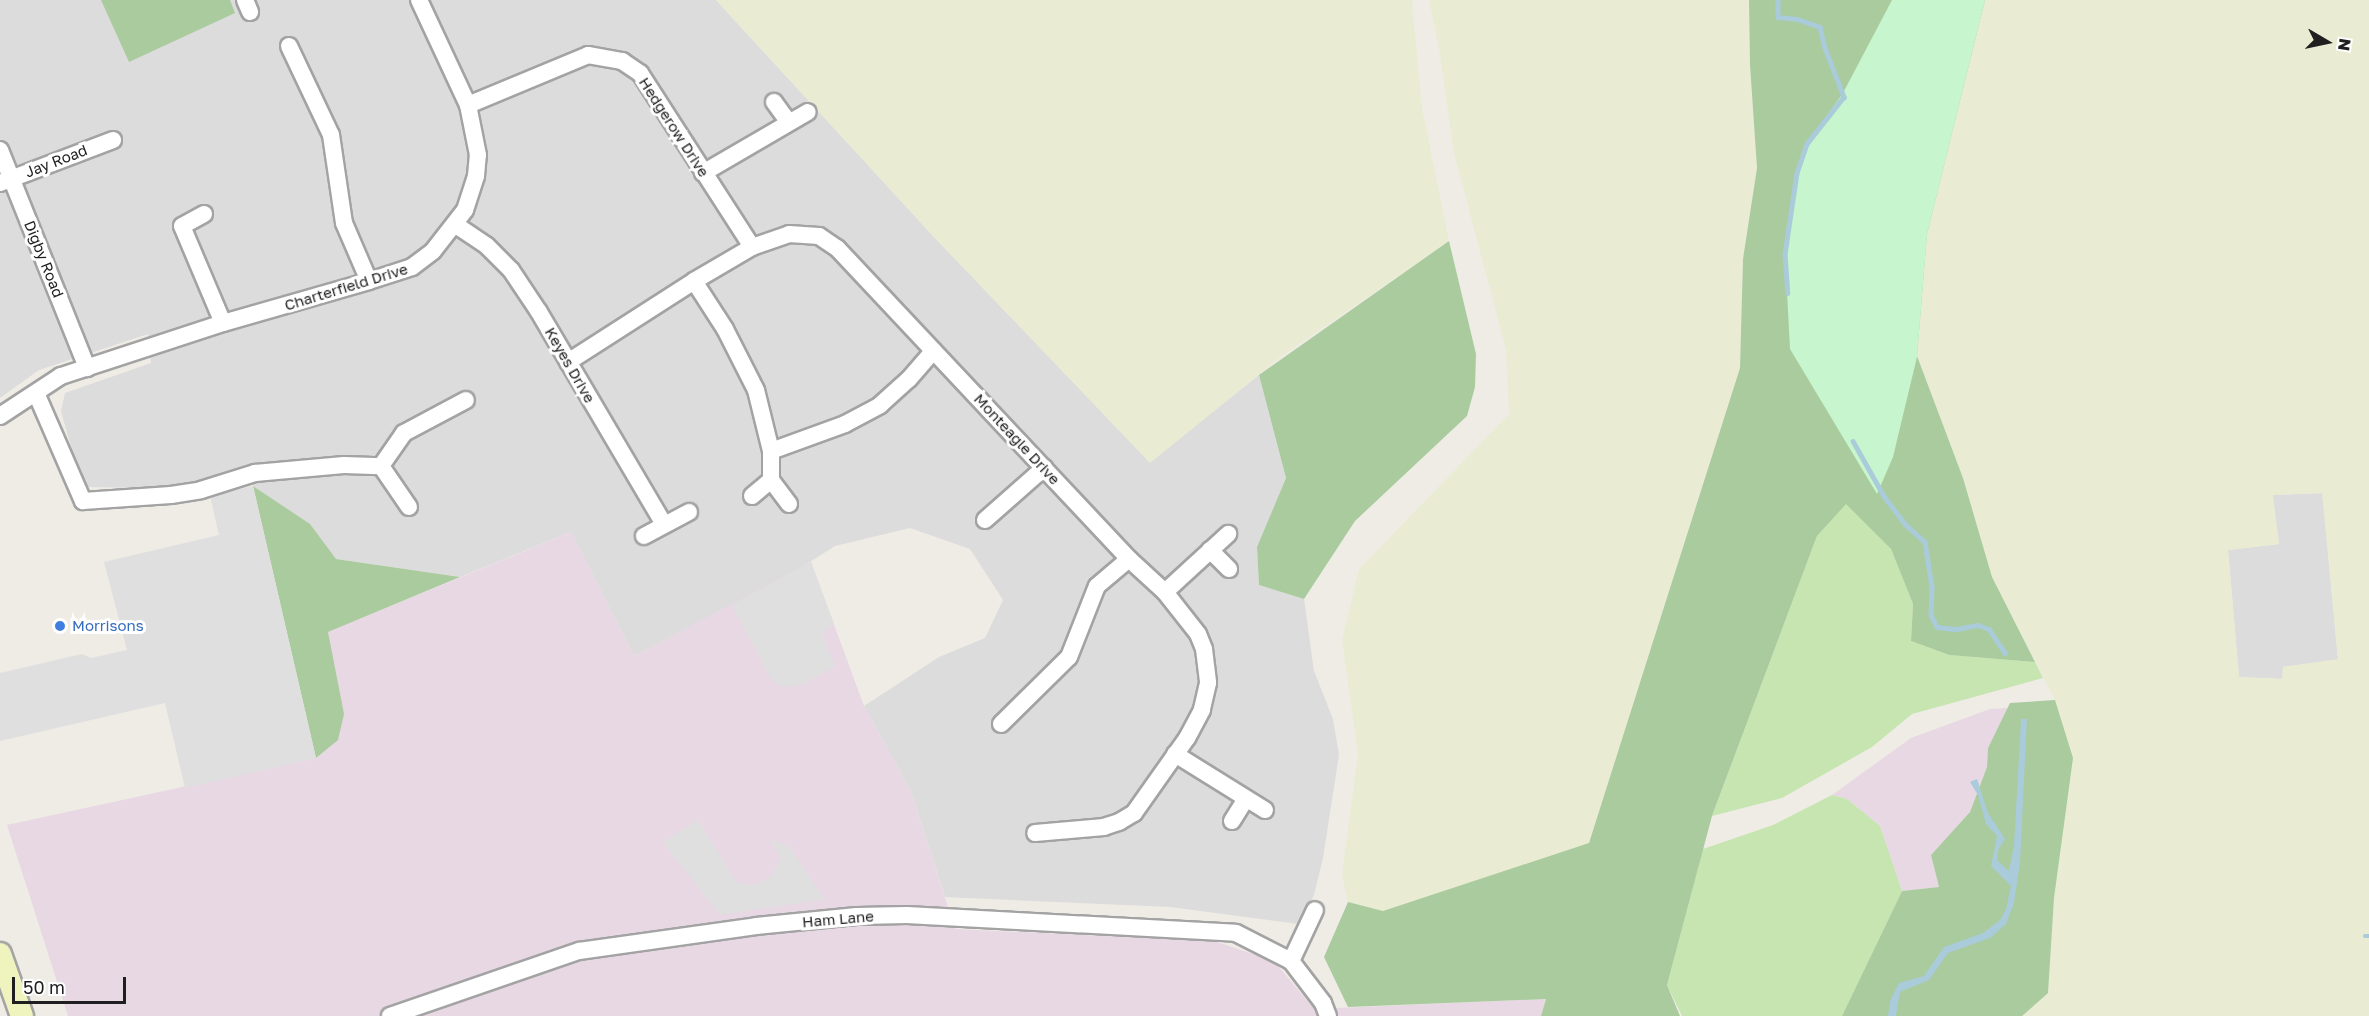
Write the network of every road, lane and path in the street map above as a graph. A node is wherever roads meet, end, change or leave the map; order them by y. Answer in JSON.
{"nodes":[{"id":1,"x":419,"y":0,"type":"edge"},
{"id":2,"x":289,"y":46,"type":"dead end"},
{"id":3,"x":774,"y":102,"type":"dead end"},
{"id":4,"x":468,"y":105,"type":"junction"},
{"id":5,"x":808,"y":112,"type":"dead end"},
{"id":6,"x":788,"y":122,"type":"junction"},
{"id":7,"x":113,"y":140,"type":"dead end"},
{"id":8,"x":0,"y":150,"type":"edge"},
{"id":9,"x":703,"y":173,"type":"junction"},
{"id":10,"x":6,"y":180,"type":"edge"},
{"id":11,"x":204,"y":214,"type":"dead end"},
{"id":12,"x":456,"y":225,"type":"junction"},
{"id":13,"x":752,"y":247,"type":"junction"},
{"id":14,"x":369,"y":281,"type":"junction"},
{"id":15,"x":694,"y":281,"type":"junction"},
{"id":16,"x":223,"y":323,"type":"junction"},
{"id":17,"x":933,"y":351,"type":"junction"},
{"id":18,"x":568,"y":362,"type":"junction"},
{"id":19,"x":87,"y":368,"type":"junction"},
{"id":20,"x":36,"y":393,"type":"junction"},
{"id":21,"x":466,"y":400,"type":"dead end"},
{"id":22,"x":0,"y":416,"type":"edge"},
{"id":23,"x":771,"y":451,"type":"junction"},
{"id":24,"x":381,"y":466,"type":"junction"},
{"id":25,"x":1044,"y":468,"type":"junction"},
{"id":26,"x":771,"y":480,"type":"junction"},
{"id":27,"x":752,"y":496,"type":"dead end"},
{"id":28,"x":789,"y":504,"type":"dead end"},
{"id":29,"x":409,"y":507,"type":"dead end"},
{"id":30,"x":689,"y":512,"type":"dead end"},
{"id":31,"x":985,"y":520,"type":"dead end"},
{"id":32,"x":664,"y":524,"type":"junction"},
{"id":33,"x":1228,"y":534,"type":"dead end"},
{"id":34,"x":644,"y":536,"type":"dead end"},
{"id":35,"x":1210,"y":550,"type":"junction"},
{"id":36,"x":1129,"y":559,"type":"junction"},
{"id":37,"x":1229,"y":569,"type":"dead end"},
{"id":38,"x":1165,"y":592,"type":"junction"},
{"id":39,"x":1001,"y":724,"type":"dead end"},
{"id":40,"x":1175,"y":754,"type":"junction"},
{"id":41,"x":1246,"y":799,"type":"junction"},
{"id":42,"x":1265,"y":810,"type":"dead end"},
{"id":43,"x":1232,"y":821,"type":"dead end"},
{"id":44,"x":1035,"y":833,"type":"dead end"},
{"id":45,"x":1315,"y":910,"type":"dead end"},
{"id":46,"x":1,"y":958,"type":"edge"},
{"id":47,"x":1291,"y":961,"type":"junction"},
{"id":48,"x":22,"y":1016,"type":"edge"},
{"id":49,"x":390,"y":1016,"type":"edge"},
{"id":50,"x":1328,"y":1016,"type":"edge"}],
"edges":[{"from":1,"to":4,"type":"street","name":"Charterfield Drive"},
{"from":2,"to":14,"type":"street"},
{"from":3,"to":6,"type":"street"},
{"from":4,"to":9,"type":"street","name":"Hedgerow Drive"},
{"from":4,"to":12,"type":"street","name":"Charterfield Drive"},
{"from":5,"to":6,"type":"street"},
{"from":6,"to":9,"type":"street"},
{"from":7,"to":10,"type":"street","name":"Jay Road"},
{"from":8,"to":10,"type":"street","name":"Digby Road"},
{"from":9,"to":13,"type":"street","name":"Hedgerow Drive"},
{"from":10,"to":19,"type":"street","name":"Digby Road"},
{"from":11,"to":16,"type":"street"},
{"from":12,"to":14,"type":"street","name":"Charterfield Drive"},
{"from":12,"to":18,"type":"street","name":"Keyes Drive"},
{"from":13,"to":15,"type":"street","name":"Monteagle Drive"},
{"from":13,"to":17,"type":"street","name":"Monteagle Drive"},
{"from":14,"to":16,"type":"street","name":"Charterfield Drive"},
{"from":15,"to":18,"type":"street","name":"Monteagle Drive"},
{"from":15,"to":23,"type":"street"},
{"from":16,"to":19,"type":"street","name":"Charterfield Drive"},
{"from":17,"to":23,"type":"street"},
{"from":17,"to":25,"type":"street","name":"Monteagle Drive"},
{"from":18,"to":32,"type":"street","name":"Keyes Drive"},
{"from":19,"to":20,"type":"street","name":"Charterfield Drive"},
{"from":20,"to":22,"type":"street","name":"Charterfield Drive"},
{"from":20,"to":24,"type":"street"},
{"from":21,"to":24,"type":"street"},
{"from":23,"to":26,"type":"street"},
{"from":24,"to":29,"type":"street"},
{"from":25,"to":31,"type":"street"},
{"from":25,"to":36,"type":"street","name":"Monteagle Drive"},
{"from":26,"to":27,"type":"street"},
{"from":26,"to":28,"type":"street"},
{"from":30,"to":32,"type":"street"},
{"from":32,"to":34,"type":"street"},
{"from":33,"to":35,"type":"street"},
{"from":35,"to":37,"type":"street"},
{"from":35,"to":38,"type":"street"},
{"from":36,"to":38,"type":"street","name":"Monteagle Drive"},
{"from":36,"to":39,"type":"street"},
{"from":38,"to":40,"type":"street","name":"Monteagle Drive"},
{"from":40,"to":41,"type":"street"},
{"from":40,"to":44,"type":"street","name":"Monteagle Drive"},
{"from":41,"to":42,"type":"street"},
{"from":41,"to":43,"type":"street"},
{"from":45,"to":47,"type":"street"},
{"from":46,"to":48,"type":"main road"},
{"from":47,"to":49,"type":"street","name":"Ham Lane"},
{"from":47,"to":50,"type":"street"}]}
